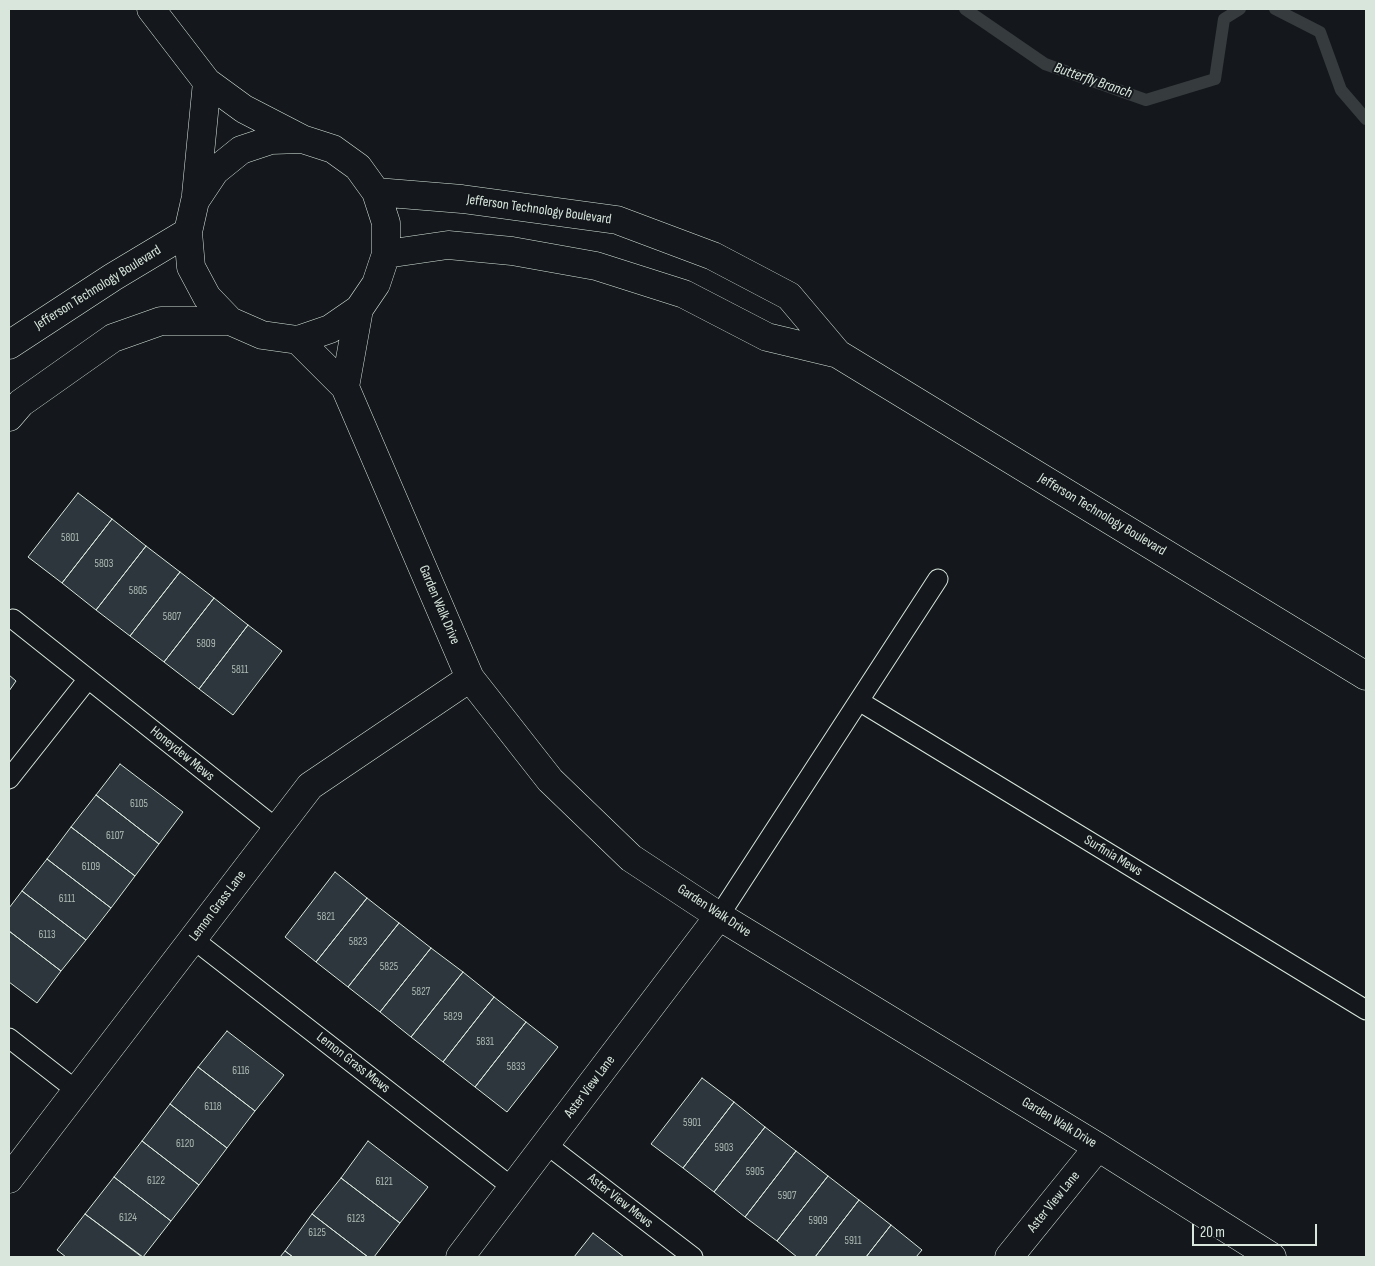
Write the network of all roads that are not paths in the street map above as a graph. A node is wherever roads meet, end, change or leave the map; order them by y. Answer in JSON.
{"nodes":[{"id":1,"x":151,"y":9,"type":"edge"},
{"id":2,"x":206,"y":82,"type":"junction"},
{"id":3,"x":302,"y":139,"type":"junction"},
{"id":4,"x":376,"y":192,"type":"junction"},
{"id":5,"x":195,"y":201,"type":"junction"},
{"id":6,"x":188,"y":232,"type":"junction"},
{"id":7,"x":386,"y":254,"type":"junction"},
{"id":8,"x":359,"y":309,"type":"junction"},
{"id":9,"x":230,"y":321,"type":"junction"},
{"id":10,"x":298,"y":340,"type":"junction"},
{"id":11,"x":9,"y":345,"type":"edge"},
{"id":12,"x":838,"y":354,"type":"junction"},
{"id":13,"x":345,"y":388,"type":"junction"},
{"id":14,"x":9,"y":417,"type":"edge"},
{"id":15,"x":938,"y":579,"type":"dead end"},
{"id":16,"x":13,"y":620,"type":"dead end"},
{"id":17,"x":1366,"y":676,"type":"edge"},
{"id":18,"x":470,"y":678,"type":"junction"},
{"id":19,"x":88,"y":679,"type":"junction"},
{"id":20,"x":859,"y":701,"type":"junction"},
{"id":21,"x":9,"y":779,"type":"edge"},
{"id":22,"x":277,"y":829,"type":"junction"},
{"id":23,"x":720,"y":916,"type":"junction"},
{"id":24,"x":193,"y":939,"type":"junction"},
{"id":25,"x":1366,"y":1010,"type":"edge"},
{"id":26,"x":9,"y":1038,"type":"edge"},
{"id":27,"x":77,"y":1091,"type":"junction"},
{"id":28,"x":546,"y":1144,"type":"junction"},
{"id":29,"x":1098,"y":1147,"type":"junction"},
{"id":30,"x":9,"y":1179,"type":"edge"},
{"id":31,"x":513,"y":1188,"type":"junction"},
{"id":32,"x":460,"y":1257,"type":"edge"},
{"id":33,"x":693,"y":1257,"type":"edge"},
{"id":34,"x":1009,"y":1257,"type":"edge"},
{"id":35,"x":1272,"y":1257,"type":"edge"}],
"edges":[{"from":1,"to":2,"type":"street"},
{"from":2,"to":3,"type":"street"},
{"from":2,"to":5,"type":"street"},
{"from":3,"to":4,"type":"street"},
{"from":3,"to":5,"type":"street"},
{"from":4,"to":7,"type":"street"},
{"from":4,"to":12,"type":"street","name":"Jefferson Technology Boulevard"},
{"from":5,"to":6,"type":"street"},
{"from":6,"to":9,"type":"street"},
{"from":6,"to":11,"type":"street","name":"Jefferson Technology Boulevard"},
{"from":7,"to":8,"type":"street"},
{"from":7,"to":12,"type":"street","name":"Jefferson Technology Boulevard"},
{"from":8,"to":10,"type":"street"},
{"from":8,"to":13,"type":"street"},
{"from":9,"to":10,"type":"street"},
{"from":9,"to":14,"type":"street"},
{"from":10,"to":13,"type":"street","name":"Garden Walk Drive"},
{"from":12,"to":17,"type":"street","name":"Jefferson Technology Boulevard"},
{"from":13,"to":18,"type":"street","name":"Garden Walk Drive"},
{"from":15,"to":20,"type":"lane"},
{"from":16,"to":19,"type":"lane","name":"Honeydew Mews"},
{"from":18,"to":22,"type":"street","name":"Lemon Grass Lane"},
{"from":18,"to":23,"type":"street","name":"Garden Walk Drive"},
{"from":19,"to":21,"type":"lane"},
{"from":19,"to":22,"type":"lane","name":"Honeydew Mews"},
{"from":20,"to":23,"type":"lane"},
{"from":20,"to":25,"type":"lane","name":"Surfinia Mews"},
{"from":22,"to":24,"type":"street","name":"Lemon Grass Lane"},
{"from":23,"to":28,"type":"street","name":"Aster View Lane"},
{"from":23,"to":29,"type":"street","name":"Garden Walk Drive"},
{"from":24,"to":27,"type":"street","name":"Lemon Grass Lane"},
{"from":24,"to":31,"type":"lane","name":"Lemon Grass Mews"},
{"from":26,"to":27,"type":"lane"},
{"from":27,"to":30,"type":"street","name":"Lemon Grass Lane"},
{"from":28,"to":31,"type":"street","name":"Aster View Lane"},
{"from":28,"to":33,"type":"lane","name":"Aster View Mews"},
{"from":29,"to":34,"type":"street","name":"Aster View Lane"},
{"from":29,"to":35,"type":"street","name":"Garden Walk Drive"},
{"from":31,"to":32,"type":"street","name":"Aster View Lane"}]}
